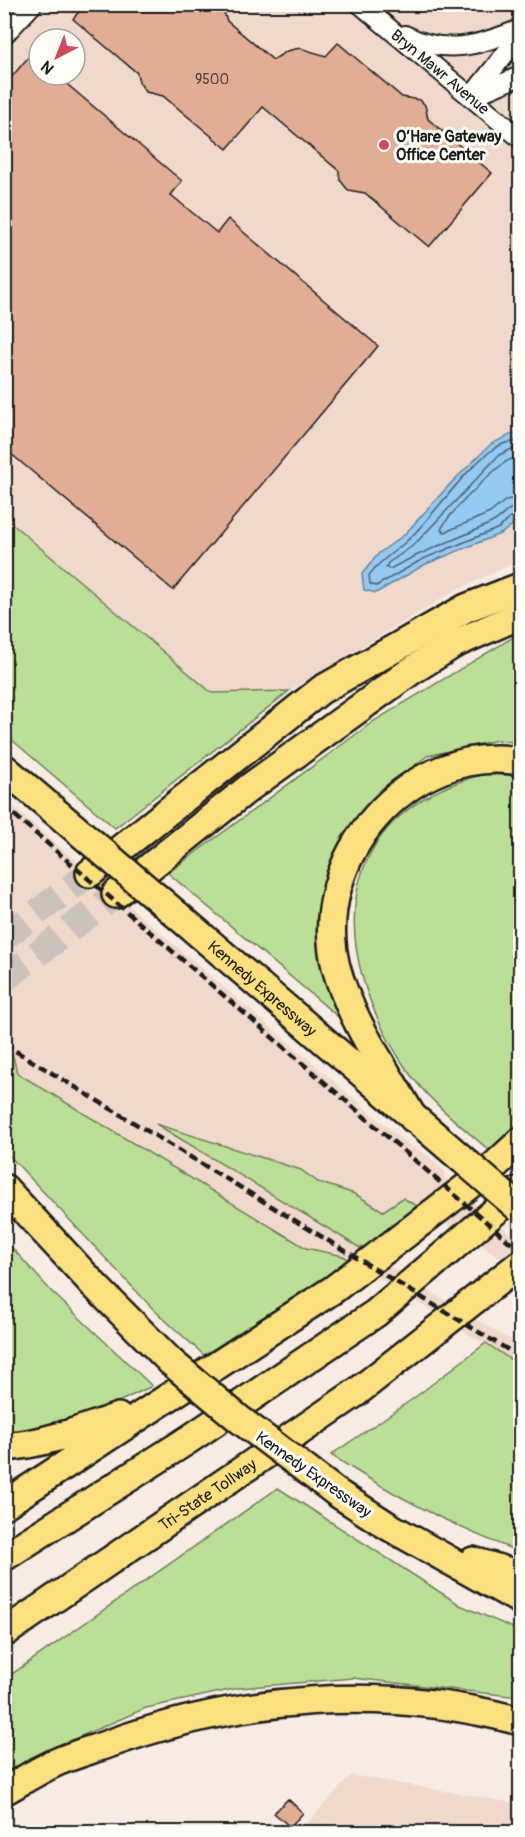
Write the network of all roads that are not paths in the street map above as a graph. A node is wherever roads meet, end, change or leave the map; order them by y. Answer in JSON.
{"nodes":[{"id":1,"x":33,"y":4,"type":"edge"},
{"id":2,"x":360,"y":4,"type":"edge"},
{"id":3,"x":384,"y":25,"type":"junction"},
{"id":4,"x":520,"y":29,"type":"edge"},
{"id":5,"x":4,"y":35,"type":"edge"},
{"id":6,"x":520,"y":35,"type":"edge"},
{"id":7,"x":520,"y":76,"type":"edge"},
{"id":8,"x":471,"y":97,"type":"junction"},
{"id":9,"x":520,"y":138,"type":"edge"},
{"id":10,"x":520,"y":587,"type":"edge"},
{"id":11,"x":520,"y":615,"type":"edge"},
{"id":12,"x":4,"y":751,"type":"edge"},
{"id":13,"x":520,"y":761,"type":"edge"},
{"id":14,"x":4,"y":768,"type":"edge"},
{"id":15,"x":50,"y":806,"type":"junction"},
{"id":16,"x":90,"y":873,"type":"tunnel mouth"},
{"id":17,"x":116,"y":894,"type":"tunnel mouth"},
{"id":18,"x":413,"y":1118,"type":"junction"},
{"id":19,"x":520,"y":1142,"type":"edge"},
{"id":20,"x":4,"y":1188,"type":"edge"},
{"id":21,"x":520,"y":1190,"type":"edge"},
{"id":22,"x":520,"y":1209,"type":"edge"},
{"id":23,"x":520,"y":1264,"type":"edge"},
{"id":24,"x":158,"y":1402,"type":"junction"},
{"id":25,"x":4,"y":1447,"type":"edge"},
{"id":26,"x":4,"y":1505,"type":"edge"},
{"id":27,"x":388,"y":1526,"type":"junction"},
{"id":28,"x":4,"y":1557,"type":"edge"},
{"id":29,"x":520,"y":1575,"type":"edge"},
{"id":30,"x":520,"y":1600,"type":"edge"},
{"id":31,"x":4,"y":1633,"type":"edge"},
{"id":32,"x":520,"y":1721,"type":"edge"},
{"id":33,"x":4,"y":1791,"type":"edge"}],
"edges":[{"from":1,"to":5,"type":"street"},
{"from":2,"to":3,"type":"street","name":"Bryn Mawr Avenue"},
{"from":3,"to":4,"type":"street"},
{"from":3,"to":8,"type":"street","name":"Bryn Mawr Avenue"},
{"from":6,"to":8,"type":"street"},
{"from":7,"to":8,"type":"street"},
{"from":8,"to":9,"type":"street","name":"Bryn Mawr Avenue"},
{"from":10,"to":16,"type":"highway"},
{"from":11,"to":17,"type":"highway"},
{"from":12,"to":15,"type":"highway"},
{"from":13,"to":18,"type":"highway"},
{"from":14,"to":15,"type":"highway","name":"Kennedy Expressway"},
{"from":15,"to":18,"type":"highway","name":"Kennedy Expressway","bridge":true},
{"from":18,"to":22,"type":"highway","name":"Kennedy Expressway","bridge":true},
{"from":19,"to":24,"type":"highway"},
{"from":20,"to":27,"type":"highway","name":"Kennedy Expressway","bridge":true},
{"from":21,"to":28,"type":"highway"},
{"from":23,"to":31,"type":"highway","name":"Tri-State Tollway"},
{"from":24,"to":25,"type":"highway"},
{"from":24,"to":26,"type":"highway"},
{"from":27,"to":29,"type":"highway"},
{"from":27,"to":30,"type":"highway","name":"Kennedy Expressway"},
{"from":32,"to":33,"type":"highway"}]}
